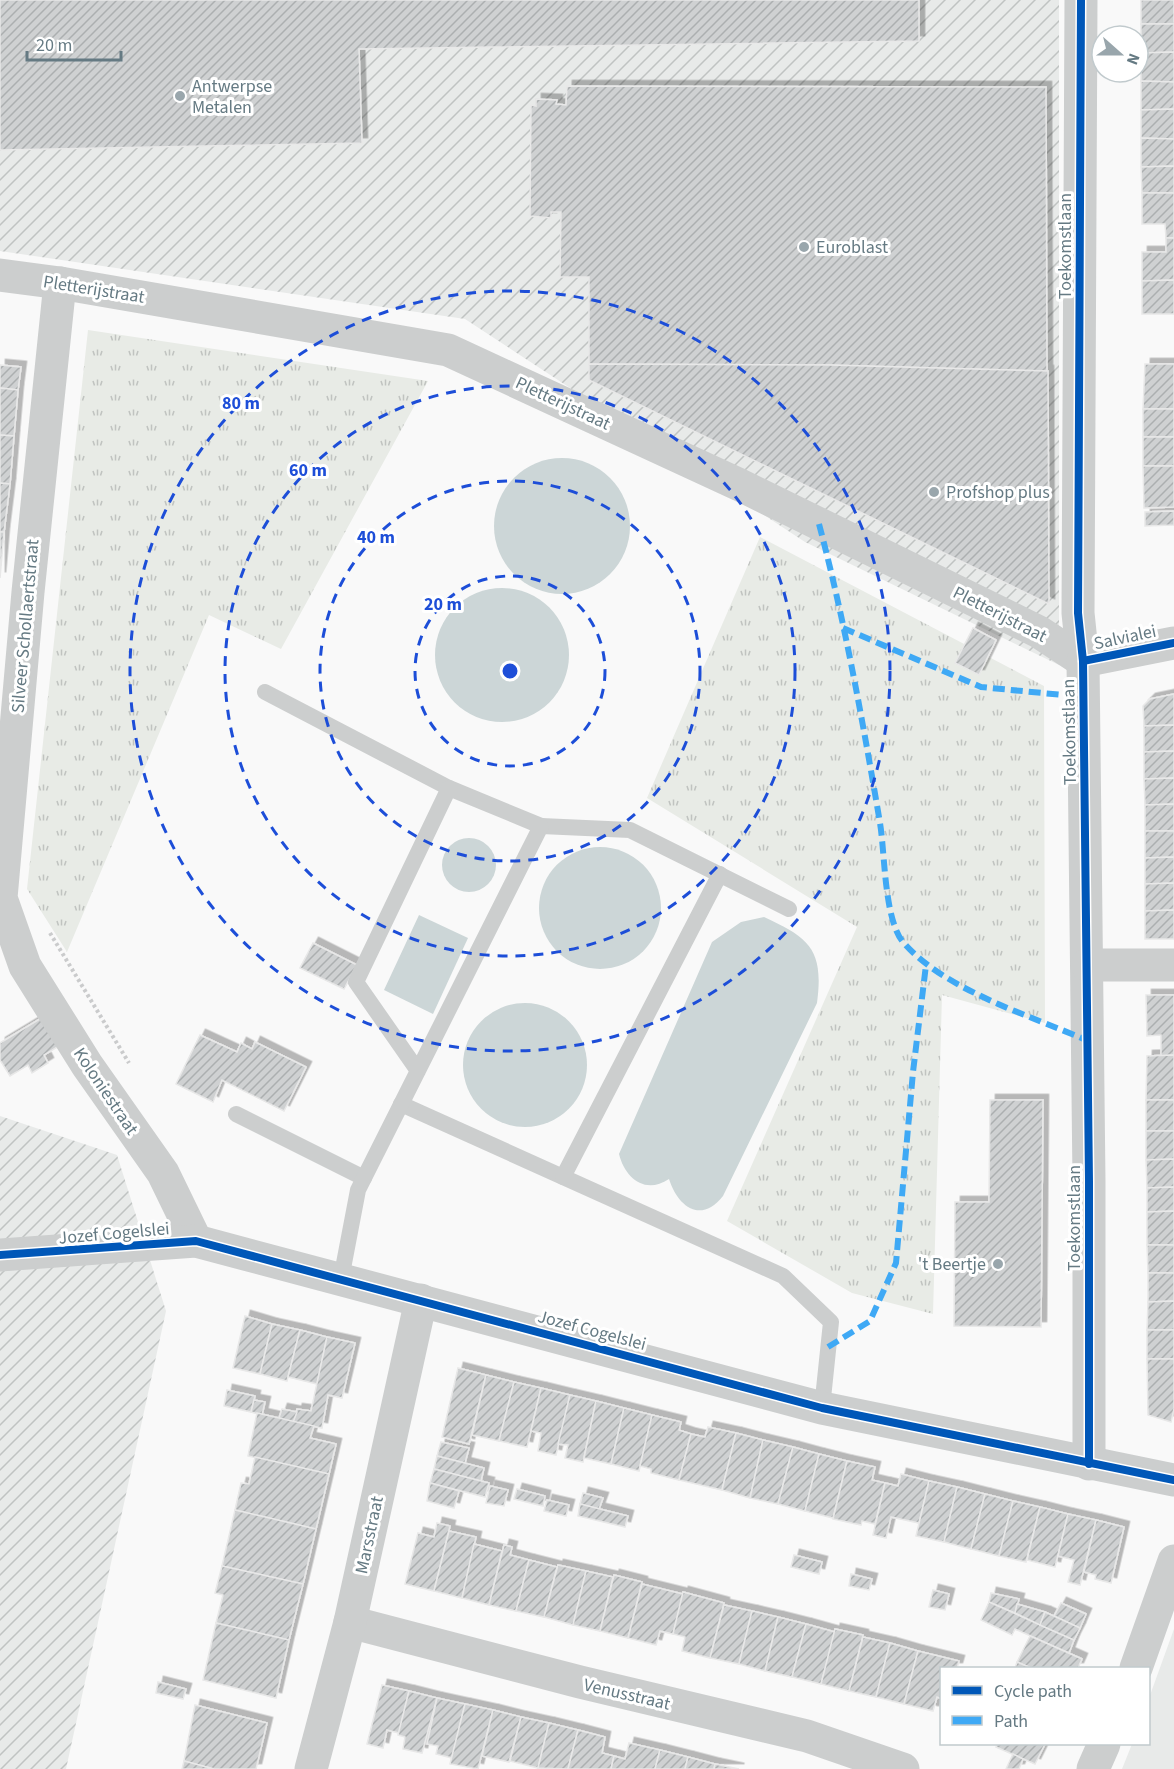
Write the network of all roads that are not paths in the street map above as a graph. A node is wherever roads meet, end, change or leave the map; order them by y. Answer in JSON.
{"nodes":[{"id":1,"x":1081,"y":0,"type":"edge"},
{"id":2,"x":0,"y":275,"type":"edge"},
{"id":3,"x":60,"y":283,"type":"junction"},
{"id":4,"x":1174,"y":643,"type":"edge"},
{"id":5,"x":1083,"y":661,"type":"junction"},
{"id":6,"x":265,"y":692,"type":"dead end"},
{"id":7,"x":449,"y":788,"type":"junction"},
{"id":8,"x":541,"y":826,"type":"junction"},
{"id":9,"x":720,"y":874,"type":"junction"},
{"id":10,"x":789,"y":909,"type":"dead end"},
{"id":11,"x":12,"y":963,"type":"edge"},
{"id":12,"x":1087,"y":965,"type":"junction"},
{"id":13,"x":1174,"y":965,"type":"edge"},
{"id":14,"x":418,"y":1071,"type":"junction"},
{"id":15,"x":401,"y":1104,"type":"junction"},
{"id":16,"x":236,"y":1114,"type":"dead end"},
{"id":17,"x":563,"y":1177,"type":"junction"},
{"id":18,"x":364,"y":1178,"type":"junction"},
{"id":19,"x":196,"y":1241,"type":"junction"},
{"id":20,"x":0,"y":1255,"type":"edge"},
{"id":21,"x":341,"y":1279,"type":"junction"},
{"id":22,"x":421,"y":1300,"type":"junction"},
{"id":23,"x":822,"y":1408,"type":"junction"},
{"id":24,"x":1089,"y":1464,"type":"junction"},
{"id":25,"x":1174,"y":1480,"type":"edge"},
{"id":26,"x":1174,"y":1561,"type":"edge"},
{"id":27,"x":350,"y":1622,"type":"junction"},
{"id":28,"x":1136,"y":1667,"type":"edge"},
{"id":29,"x":1103,"y":1745,"type":"edge"},
{"id":30,"x":311,"y":1769,"type":"edge"},
{"id":31,"x":903,"y":1769,"type":"edge"},
{"id":32,"x":1093,"y":1769,"type":"edge"}],
"edges":[{"from":1,"to":5,"type":"street","name":"Toekomstlaan"},
{"from":2,"to":3,"type":"street","name":"Pletterijstraat"},
{"from":3,"to":5,"type":"street","name":"Pletterijstraat"},
{"from":3,"to":11,"type":"street","name":"Silveer Schollaertstraat"},
{"from":4,"to":5,"type":"street","name":"Salvialei"},
{"from":5,"to":12,"type":"street","name":"Toekomstlaan"},
{"from":6,"to":7,"type":"lane"},
{"from":7,"to":8,"type":"lane"},
{"from":7,"to":14,"type":"lane"},
{"from":8,"to":9,"type":"lane"},
{"from":8,"to":14,"type":"lane"},
{"from":9,"to":10,"type":"lane"},
{"from":9,"to":17,"type":"lane"},
{"from":11,"to":19,"type":"street","name":"Koloniestraat"},
{"from":12,"to":13,"type":"street"},
{"from":12,"to":24,"type":"street","name":"Toekomstlaan"},
{"from":14,"to":15,"type":"lane"},
{"from":15,"to":17,"type":"lane"},
{"from":15,"to":18,"type":"lane"},
{"from":16,"to":18,"type":"lane"},
{"from":17,"to":23,"type":"lane"},
{"from":18,"to":21,"type":"lane"},
{"from":19,"to":20,"type":"street","name":"Jozef Cogelslei"},
{"from":19,"to":21,"type":"street","name":"Jozef Cogelslei"},
{"from":21,"to":22,"type":"street","name":"Jozef Cogelslei"},
{"from":22,"to":23,"type":"street","name":"Jozef Cogelslei"},
{"from":22,"to":27,"type":"street","name":"Marsstraat"},
{"from":23,"to":24,"type":"street","name":"Jozef Cogelslei"},
{"from":24,"to":25,"type":"street","name":"Jozef Cogelslei"},
{"from":26,"to":28,"type":"street"},
{"from":27,"to":30,"type":"street","name":"Marsstraat"},
{"from":27,"to":31,"type":"street","name":"Venusstraat"},
{"from":29,"to":32,"type":"street"}]}
